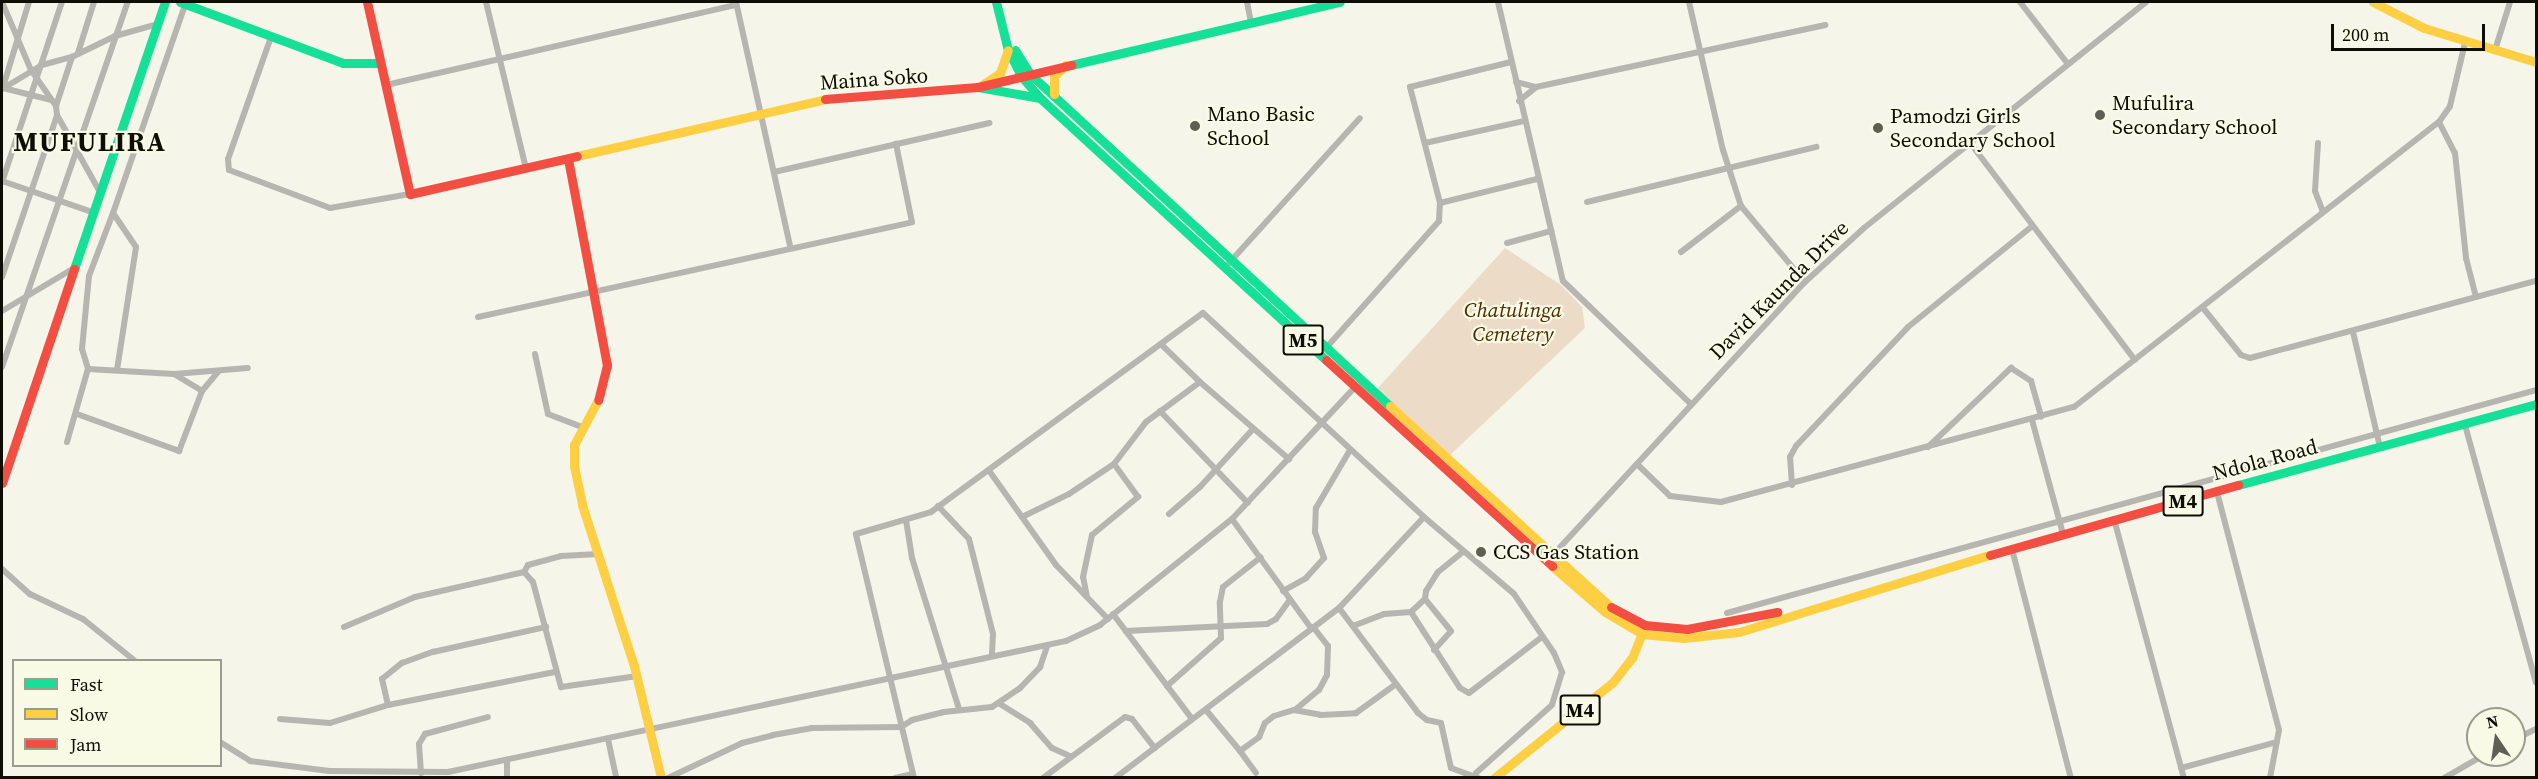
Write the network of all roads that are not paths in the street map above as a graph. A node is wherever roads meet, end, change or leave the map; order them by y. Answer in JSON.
{"nodes":[{"id":1,"x":2,"y":2,"type":"edge"},
{"id":2,"x":29,"y":2,"type":"edge"},
{"id":3,"x":62,"y":2,"type":"edge"},
{"id":4,"x":94,"y":2,"type":"edge"},
{"id":5,"x":128,"y":2,"type":"edge"},
{"id":6,"x":165,"y":2,"type":"edge"},
{"id":7,"x":184,"y":2,"type":"edge"},
{"id":8,"x":366,"y":2,"type":"edge"},
{"id":9,"x":486,"y":2,"type":"edge"},
{"id":10,"x":996,"y":2,"type":"edge"},
{"id":11,"x":1247,"y":2,"type":"edge"},
{"id":12,"x":1340,"y":2,"type":"edge"},
{"id":13,"x":1498,"y":2,"type":"edge"},
{"id":14,"x":1689,"y":2,"type":"edge"},
{"id":15,"x":2020,"y":2,"type":"edge"},
{"id":16,"x":2146,"y":2,"type":"edge"},
{"id":17,"x":2373,"y":2,"type":"edge"},
{"id":18,"x":2510,"y":2,"type":"edge"},
{"id":19,"x":736,"y":3,"type":"edge"},
{"id":20,"x":999,"y":16,"type":"junction"},
{"id":21,"x":1251,"y":22,"type":"junction"},
{"id":22,"x":158,"y":24,"type":"junction"},
{"id":23,"x":1826,"y":25,"type":"dead end"},
{"id":24,"x":115,"y":36,"type":"junction"},
{"id":25,"x":271,"y":37,"type":"junction"},
{"id":26,"x":18,"y":39,"type":"junction"},
{"id":27,"x":2465,"y":42,"type":"junction"},
{"id":28,"x":1008,"y":50,"type":"junction"},
{"id":29,"x":1699,"y":50,"type":"junction"},
{"id":30,"x":2495,"y":50,"type":"junction"},
{"id":31,"x":75,"y":55,"type":"junction"},
{"id":32,"x":500,"y":59,"type":"junction"},
{"id":33,"x":1511,"y":62,"type":"junction"},
{"id":34,"x":2536,"y":62,"type":"edge"},
{"id":35,"x":380,"y":63,"type":"junction"},
{"id":36,"x":2068,"y":64,"type":"junction"},
{"id":37,"x":42,"y":65,"type":"junction"},
{"id":38,"x":1066,"y":65,"type":"junction"},
{"id":39,"x":32,"y":70,"type":"junction"},
{"id":40,"x":1026,"y":75,"type":"junction"},
{"id":41,"x":38,"y":81,"type":"junction"},
{"id":42,"x":1516,"y":82,"type":"junction"},
{"id":43,"x":386,"y":85,"type":"junction"},
{"id":44,"x":978,"y":87,"type":"junction"},
{"id":45,"x":1536,"y":87,"type":"junction"},
{"id":46,"x":2,"y":88,"type":"edge"},
{"id":47,"x":1054,"y":95,"type":"junction"},
{"id":48,"x":31,"y":96,"type":"junction"},
{"id":49,"x":1041,"y":99,"type":"junction"},
{"id":50,"x":51,"y":100,"type":"junction"},
{"id":51,"x":1519,"y":101,"type":"junction"},
{"id":52,"x":56,"y":106,"type":"junction"},
{"id":53,"x":57,"y":114,"type":"junction"},
{"id":54,"x":761,"y":114,"type":"junction"},
{"id":55,"x":1360,"y":118,"type":"dead end"},
{"id":56,"x":1524,"y":121,"type":"junction"},
{"id":57,"x":2439,"y":122,"type":"junction"},
{"id":58,"x":989,"y":123,"type":"dead end"},
{"id":59,"x":1425,"y":143,"type":"junction"},
{"id":60,"x":2318,"y":143,"type":"dead end"},
{"id":61,"x":896,"y":144,"type":"junction"},
{"id":62,"x":1971,"y":144,"type":"junction"},
{"id":63,"x":1816,"y":147,"type":"dead end"},
{"id":64,"x":76,"y":148,"type":"junction"},
{"id":65,"x":568,"y":159,"type":"junction"},
{"id":66,"x":1727,"y":167,"type":"junction"},
{"id":67,"x":526,"y":168,"type":"junction"},
{"id":68,"x":774,"y":172,"type":"junction"},
{"id":69,"x":1537,"y":179,"type":"junction"},
{"id":70,"x":2,"y":181,"type":"edge"},
{"id":71,"x":29,"y":191,"type":"junction"},
{"id":72,"x":101,"y":194,"type":"junction"},
{"id":73,"x":410,"y":194,"type":"junction"},
{"id":74,"x":59,"y":201,"type":"junction"},
{"id":75,"x":1587,"y":202,"type":"dead end"},
{"id":76,"x":1440,"y":203,"type":"junction"},
{"id":77,"x":1741,"y":206,"type":"junction"},
{"id":78,"x":2323,"y":212,"type":"junction"},
{"id":79,"x":95,"y":213,"type":"junction"},
{"id":80,"x":113,"y":213,"type":"junction"},
{"id":81,"x":2031,"y":227,"type":"junction"},
{"id":82,"x":1551,"y":231,"type":"junction"},
{"id":83,"x":1507,"y":243,"type":"dead end"},
{"id":84,"x":790,"y":246,"type":"junction"},
{"id":85,"x":1681,"y":252,"type":"dead end"},
{"id":86,"x":1228,"y":264,"type":"junction"},
{"id":87,"x":75,"y":268,"type":"junction"},
{"id":88,"x":2,"y":277,"type":"edge"},
{"id":89,"x":2536,"y":280,"type":"edge"},
{"id":90,"x":1805,"y":282,"type":"junction"},
{"id":91,"x":595,"y":291,"type":"junction"},
{"id":92,"x":27,"y":295,"type":"junction"},
{"id":93,"x":2476,"y":297,"type":"junction"},
{"id":94,"x":2203,"y":308,"type":"junction"},
{"id":95,"x":2,"y":311,"type":"edge"},
{"id":96,"x":478,"y":316,"type":"dead end"},
{"id":97,"x":2353,"y":332,"type":"junction"},
{"id":98,"x":1162,"y":345,"type":"junction"},
{"id":99,"x":1323,"y":352,"type":"junction"},
{"id":100,"x":535,"y":354,"type":"dead end"},
{"id":101,"x":2135,"y":360,"type":"junction"},
{"id":102,"x":2,"y":367,"type":"edge"},
{"id":103,"x":248,"y":368,"type":"dead end"},
{"id":104,"x":88,"y":369,"type":"junction"},
{"id":105,"x":117,"y":370,"type":"junction"},
{"id":106,"x":218,"y":372,"type":"junction"},
{"id":107,"x":174,"y":374,"type":"junction"},
{"id":108,"x":1200,"y":382,"type":"junction"},
{"id":109,"x":1358,"y":384,"type":"junction"},
{"id":110,"x":2536,"y":390,"type":"edge"},
{"id":111,"x":202,"y":391,"type":"junction"},
{"id":112,"x":1691,"y":404,"type":"junction"},
{"id":113,"x":2536,"y":404,"type":"edge"},
{"id":114,"x":1160,"y":411,"type":"junction"},
{"id":115,"x":77,"y":414,"type":"junction"},
{"id":116,"x":2041,"y":417,"type":"junction"},
{"id":117,"x":2032,"y":420,"type":"junction"},
{"id":118,"x":1320,"y":424,"type":"junction"},
{"id":119,"x":2465,"y":425,"type":"junction"},
{"id":120,"x":582,"y":427,"type":"junction"},
{"id":121,"x":1252,"y":429,"type":"junction"},
{"id":122,"x":2374,"y":432,"type":"junction"},
{"id":123,"x":66,"y":442,"type":"dead end"},
{"id":124,"x":1927,"y":447,"type":"junction"},
{"id":125,"x":2380,"y":448,"type":"junction"},
{"id":126,"x":1350,"y":450,"type":"junction"},
{"id":127,"x":1289,"y":459,"type":"junction"},
{"id":128,"x":1114,"y":464,"type":"junction"},
{"id":129,"x":1637,"y":464,"type":"junction"},
{"id":130,"x":1215,"y":469,"type":"junction"},
{"id":131,"x":990,"y":472,"type":"junction"},
{"id":132,"x":2,"y":483,"type":"edge"},
{"id":133,"x":1792,"y":485,"type":"junction"},
{"id":134,"x":2217,"y":492,"type":"junction"},
{"id":135,"x":1248,"y":503,"type":"junction"},
{"id":136,"x":938,"y":506,"type":"junction"},
{"id":137,"x":1170,"y":514,"type":"dead end"},
{"id":138,"x":1022,"y":517,"type":"junction"},
{"id":139,"x":1424,"y":517,"type":"junction"},
{"id":140,"x":1232,"y":519,"type":"junction"},
{"id":141,"x":2114,"y":519,"type":"junction"},
{"id":142,"x":906,"y":520,"type":"junction"},
{"id":143,"x":2058,"y":521,"type":"junction"},
{"id":144,"x":2063,"y":534,"type":"junction"},
{"id":145,"x":2012,"y":549,"type":"junction"},
{"id":146,"x":1463,"y":552,"type":"junction"},
{"id":147,"x":598,"y":554,"type":"junction"},
{"id":148,"x":1261,"y":557,"type":"junction"},
{"id":149,"x":1550,"y":558,"type":"junction"},
{"id":150,"x":2,"y":569,"type":"edge"},
{"id":151,"x":524,"y":572,"type":"junction"},
{"id":152,"x":1834,"y":584,"type":"junction"},
{"id":153,"x":1284,"y":591,"type":"junction"},
{"id":154,"x":1087,"y":598,"type":"junction"},
{"id":155,"x":1425,"y":599,"type":"junction"},
{"id":156,"x":1835,"y":599,"type":"junction"},
{"id":157,"x":1290,"y":600,"type":"junction"},
{"id":158,"x":1339,"y":608,"type":"junction"},
{"id":159,"x":1411,"y":612,"type":"junction"},
{"id":160,"x":1727,"y":613,"type":"dead end"},
{"id":161,"x":1111,"y":616,"type":"junction"},
{"id":162,"x":1353,"y":626,"type":"junction"},
{"id":163,"x":344,"y":627,"type":"dead end"},
{"id":164,"x":546,"y":627,"type":"junction"},
{"id":165,"x":1222,"y":628,"type":"junction"},
{"id":166,"x":1312,"y":628,"type":"junction"},
{"id":167,"x":1644,"y":630,"type":"junction"},
{"id":168,"x":1126,"y":631,"type":"junction"},
{"id":169,"x":1542,"y":637,"type":"junction"},
{"id":170,"x":1047,"y":647,"type":"junction"},
{"id":171,"x":1434,"y":650,"type":"junction"},
{"id":172,"x":992,"y":656,"type":"junction"},
{"id":173,"x":133,"y":659,"type":"edge"},
{"id":174,"x":946,"y":665,"type":"junction"},
{"id":175,"x":555,"y":672,"type":"junction"},
{"id":176,"x":637,"y":676,"type":"junction"},
{"id":177,"x":889,"y":677,"type":"junction"},
{"id":178,"x":2536,"y":682,"type":"edge"},
{"id":179,"x":1396,"y":684,"type":"junction"},
{"id":180,"x":1167,"y":686,"type":"junction"},
{"id":181,"x":1000,"y":704,"type":"junction"},
{"id":182,"x":388,"y":705,"type":"junction"},
{"id":183,"x":959,"y":709,"type":"junction"},
{"id":184,"x":1206,"y":710,"type":"junction"},
{"id":185,"x":1294,"y":710,"type":"junction"},
{"id":186,"x":488,"y":717,"type":"dead end"},
{"id":187,"x":280,"y":719,"type":"dead end"},
{"id":188,"x":1192,"y":719,"type":"junction"},
{"id":189,"x":901,"y":727,"type":"junction"},
{"id":190,"x":648,"y":729,"type":"junction"},
{"id":191,"x":608,"y":739,"type":"junction"},
{"id":192,"x":2277,"y":742,"type":"junction"},
{"id":193,"x":222,"y":743,"type":"edge"},
{"id":194,"x":1155,"y":748,"type":"junction"},
{"id":195,"x":1240,"y":751,"type":"junction"},
{"id":196,"x":1070,"y":756,"type":"junction"},
{"id":197,"x":507,"y":760,"type":"junction"},
{"id":198,"x":2466,"y":765,"type":"edge"},
{"id":199,"x":2181,"y":768,"type":"junction"},
{"id":200,"x":421,"y":773,"type":"junction"},
{"id":201,"x":1256,"y":773,"type":"dead end"},
{"id":202,"x":449,"y":775,"type":"edge"},
{"id":203,"x":1477,"y":775,"type":"edge"},
{"id":204,"x":913,"y":776,"type":"edge"},
{"id":205,"x":507,"y":777,"type":"edge"},
{"id":206,"x":616,"y":777,"type":"edge"},
{"id":207,"x":660,"y":777,"type":"edge"},
{"id":208,"x":668,"y":777,"type":"edge"},
{"id":209,"x":896,"y":777,"type":"edge"},
{"id":210,"x":1043,"y":777,"type":"edge"},
{"id":211,"x":1115,"y":777,"type":"edge"},
{"id":212,"x":1494,"y":777,"type":"edge"},
{"id":213,"x":2071,"y":777,"type":"edge"},
{"id":214,"x":2184,"y":777,"type":"edge"},
{"id":215,"x":2270,"y":777,"type":"edge"},
{"id":216,"x":2444,"y":777,"type":"edge"}],
"edges":[{"from":1,"to":26,"type":"street"},
{"from":2,"to":26,"type":"street"},
{"from":3,"to":37,"type":"street"},
{"from":4,"to":31,"type":"street"},
{"from":5,"to":24,"type":"street"},
{"from":6,"to":22,"type":"street"},
{"from":7,"to":25,"type":"street"},
{"from":7,"to":80,"type":"street"},
{"from":8,"to":35,"type":"street"},
{"from":9,"to":32,"type":"street"},
{"from":10,"to":20,"type":"street","number":"M5"},
{"from":11,"to":21,"type":"street"},
{"from":12,"to":21,"type":"street","name":"Maina Soko"},
{"from":13,"to":33,"type":"street"},
{"from":14,"to":29,"type":"street"},
{"from":15,"to":36,"type":"street"},
{"from":16,"to":36,"type":"street","name":"David Kaunda Drive"},
{"from":17,"to":27,"type":"street"},
{"from":18,"to":30,"type":"street"},
{"from":19,"to":32,"type":"street"},
{"from":19,"to":54,"type":"street"},
{"from":20,"to":28,"type":"street","number":"M5"},
{"from":20,"to":40,"type":"street","number":"M5"},
{"from":21,"to":38,"type":"street","name":"Maina Soko"},
{"from":22,"to":24,"type":"street"},
{"from":22,"to":72,"type":"street"},
{"from":23,"to":29,"type":"street"},
{"from":24,"to":31,"type":"street"},
{"from":24,"to":64,"type":"street"},
{"from":25,"to":35,"type":"street"},
{"from":25,"to":73,"type":"street"},
{"from":26,"to":39,"type":"street"},
{"from":26,"to":46,"type":"street"},
{"from":27,"to":30,"type":"street"},
{"from":27,"to":57,"type":"street"},
{"from":28,"to":40,"type":"street","number":"M5"},
{"from":28,"to":44,"type":"street"},
{"from":29,"to":45,"type":"street"},
{"from":29,"to":66,"type":"street"},
{"from":30,"to":34,"type":"street"},
{"from":31,"to":37,"type":"street"},
{"from":31,"to":52,"type":"street"},
{"from":32,"to":43,"type":"street"},
{"from":32,"to":67,"type":"street"},
{"from":33,"to":42,"type":"street"},
{"from":33,"to":59,"type":"street"},
{"from":35,"to":43,"type":"street"},
{"from":36,"to":62,"type":"street","name":"David Kaunda Drive"},
{"from":37,"to":39,"type":"street"},
{"from":37,"to":41,"type":"street"},
{"from":38,"to":40,"type":"street","name":"Maina Soko"},
{"from":38,"to":47,"type":"street"},
{"from":39,"to":41,"type":"street"},
{"from":39,"to":46,"type":"street"},
{"from":40,"to":44,"type":"street","name":"Maina Soko"},
{"from":40,"to":47,"type":"street","number":"M5"},
{"from":40,"to":49,"type":"street","number":"M5"},
{"from":41,"to":48,"type":"street"},
{"from":41,"to":50,"type":"street"},
{"from":42,"to":45,"type":"street"},
{"from":42,"to":51,"type":"street"},
{"from":43,"to":73,"type":"street"},
{"from":44,"to":49,"type":"street"},
{"from":44,"to":54,"type":"street","name":"Maina Soko"},
{"from":45,"to":51,"type":"street"},
{"from":46,"to":48,"type":"street"},
{"from":47,"to":86,"type":"street","number":"M5"},
{"from":48,"to":50,"type":"street"},
{"from":48,"to":70,"type":"street"},
{"from":49,"to":86,"type":"street","number":"M5"},
{"from":50,"to":52,"type":"street"},
{"from":51,"to":56,"type":"street"},
{"from":52,"to":53,"type":"street"},
{"from":53,"to":64,"type":"street"},
{"from":53,"to":71,"type":"street"},
{"from":54,"to":65,"type":"street","name":"Maina Soko"},
{"from":54,"to":68,"type":"street"},
{"from":55,"to":86,"type":"street"},
{"from":56,"to":59,"type":"street"},
{"from":56,"to":69,"type":"street"},
{"from":57,"to":78,"type":"street"},
{"from":57,"to":93,"type":"street"},
{"from":58,"to":61,"type":"street"},
{"from":59,"to":76,"type":"street"},
{"from":60,"to":78,"type":"street"},
{"from":61,"to":68,"type":"street"},
{"from":61,"to":84,"type":"street"},
{"from":62,"to":81,"type":"street"},
{"from":62,"to":90,"type":"street","name":"David Kaunda Drive"},
{"from":63,"to":66,"type":"street"},
{"from":64,"to":72,"type":"street"},
{"from":64,"to":74,"type":"street"},
{"from":65,"to":67,"type":"street","name":"Maina Soko"},
{"from":65,"to":91,"type":"street"},
{"from":66,"to":75,"type":"street"},
{"from":66,"to":77,"type":"street"},
{"from":67,"to":73,"type":"street","name":"Maina Soko"},
{"from":68,"to":84,"type":"street"},
{"from":69,"to":76,"type":"street"},
{"from":69,"to":82,"type":"street"},
{"from":70,"to":71,"type":"street"},
{"from":71,"to":74,"type":"street"},
{"from":71,"to":88,"type":"street"},
{"from":72,"to":79,"type":"street"},
{"from":74,"to":79,"type":"street"},
{"from":74,"to":92,"type":"street"},
{"from":76,"to":99,"type":"street"},
{"from":77,"to":85,"type":"street"},
{"from":77,"to":90,"type":"street"},
{"from":78,"to":94,"type":"street"},
{"from":79,"to":87,"type":"street"},
{"from":80,"to":104,"type":"street"},
{"from":80,"to":105,"type":"street"},
{"from":81,"to":101,"type":"street"},
{"from":81,"to":133,"type":"street"},
{"from":82,"to":83,"type":"street"},
{"from":82,"to":112,"type":"street"},
{"from":84,"to":91,"type":"street"},
{"from":86,"to":99,"type":"street","number":"M5"},
{"from":87,"to":92,"type":"street"},
{"from":87,"to":132,"type":"street"},
{"from":89,"to":93,"type":"street"},
{"from":90,"to":112,"type":"street","name":"David Kaunda Drive"},
{"from":91,"to":96,"type":"street"},
{"from":91,"to":120,"type":"street"},
{"from":92,"to":95,"type":"street"},
{"from":92,"to":102,"type":"street"},
{"from":93,"to":97,"type":"street"},
{"from":94,"to":97,"type":"street"},
{"from":94,"to":101,"type":"street"},
{"from":97,"to":122,"type":"street"},
{"from":98,"to":108,"type":"street"},
{"from":98,"to":118,"type":"street"},
{"from":98,"to":131,"type":"street"},
{"from":99,"to":109,"type":"street","number":"M5"},
{"from":100,"to":120,"type":"street"},
{"from":101,"to":116,"type":"street"},
{"from":103,"to":106,"type":"street"},
{"from":104,"to":105,"type":"street"},
{"from":104,"to":115,"type":"street"},
{"from":105,"to":107,"type":"street"},
{"from":106,"to":107,"type":"street"},
{"from":106,"to":111,"type":"street"},
{"from":107,"to":111,"type":"street"},
{"from":108,"to":114,"type":"street"},
{"from":108,"to":121,"type":"street"},
{"from":109,"to":118,"type":"street"},
{"from":109,"to":149,"type":"street","number":"M5"},
{"from":110,"to":122,"type":"street"},
{"from":111,"to":115,"type":"street"},
{"from":112,"to":129,"type":"street","name":"David Kaunda Drive"},
{"from":113,"to":119,"type":"street","name":"Ndola Road","number":"M4"},
{"from":114,"to":128,"type":"street"},
{"from":114,"to":130,"type":"street"},
{"from":115,"to":123,"type":"street"},
{"from":116,"to":117,"type":"street"},
{"from":116,"to":124,"type":"street"},
{"from":117,"to":124,"type":"street"},
{"from":117,"to":143,"type":"street"},
{"from":118,"to":126,"type":"street"},
{"from":118,"to":127,"type":"street"},
{"from":119,"to":125,"type":"street","name":"Ndola Road","number":"M4"},
{"from":119,"to":178,"type":"street"},
{"from":120,"to":147,"type":"street"},
{"from":121,"to":127,"type":"street"},
{"from":121,"to":130,"type":"street"},
{"from":122,"to":125,"type":"street"},
{"from":122,"to":143,"type":"street"},
{"from":124,"to":133,"type":"street"},
{"from":125,"to":134,"type":"street","name":"Ndola Road","number":"M4"},
{"from":126,"to":139,"type":"street"},
{"from":126,"to":153,"type":"street"},
{"from":127,"to":135,"type":"street"},
{"from":128,"to":138,"type":"street"},
{"from":128,"to":154,"type":"street"},
{"from":129,"to":133,"type":"street"},
{"from":129,"to":149,"type":"street","name":"David Kaunda Drive"},
{"from":130,"to":135,"type":"street"},
{"from":130,"to":137,"type":"street"},
{"from":131,"to":136,"type":"street"},
{"from":131,"to":138,"type":"street"},
{"from":134,"to":141,"type":"street","name":"Ndola Road","number":"M4"},
{"from":134,"to":192,"type":"street"},
{"from":135,"to":140,"type":"street"},
{"from":136,"to":142,"type":"street"},
{"from":136,"to":172,"type":"street"},
{"from":138,"to":154,"type":"street"},
{"from":139,"to":146,"type":"street"},
{"from":139,"to":158,"type":"street"},
{"from":140,"to":148,"type":"street"},
{"from":140,"to":161,"type":"street"},
{"from":141,"to":144,"type":"street","name":"Ndola Road","number":"M4"},
{"from":141,"to":199,"type":"street"},
{"from":142,"to":174,"type":"street"},
{"from":142,"to":177,"type":"street"},
{"from":143,"to":144,"type":"street"},
{"from":143,"to":152,"type":"street"},
{"from":144,"to":145,"type":"street","name":"Ndola Road","number":"M4"},
{"from":145,"to":156,"type":"street","name":"Ndola Road","number":"M4"},
{"from":145,"to":213,"type":"street"},
{"from":146,"to":155,"type":"street"},
{"from":146,"to":169,"type":"street"},
{"from":147,"to":151,"type":"street"},
{"from":147,"to":176,"type":"street"},
{"from":148,"to":153,"type":"street"},
{"from":148,"to":165,"type":"street"},
{"from":149,"to":167,"type":"street","number":"M5"},
{"from":150,"to":173,"type":"street"},
{"from":151,"to":163,"type":"street"},
{"from":151,"to":164,"type":"street"},
{"from":152,"to":156,"type":"street"},
{"from":152,"to":160,"type":"street"},
{"from":153,"to":157,"type":"street"},
{"from":154,"to":161,"type":"street"},
{"from":155,"to":159,"type":"street"},
{"from":155,"to":171,"type":"street"},
{"from":156,"to":167,"type":"street","number":"M4"},
{"from":157,"to":165,"type":"street"},
{"from":157,"to":166,"type":"street"},
{"from":158,"to":162,"type":"street"},
{"from":158,"to":166,"type":"street"},
{"from":159,"to":162,"type":"street"},
{"from":159,"to":171,"type":"street"},
{"from":161,"to":168,"type":"street"},
{"from":161,"to":170,"type":"street"},
{"from":162,"to":179,"type":"street"},
{"from":164,"to":175,"type":"street"},
{"from":164,"to":182,"type":"street"},
{"from":165,"to":168,"type":"street"},
{"from":165,"to":180,"type":"street"},
{"from":166,"to":184,"type":"street"},
{"from":166,"to":185,"type":"street"},
{"from":167,"to":212,"type":"street","number":"M4"},
{"from":168,"to":180,"type":"street"},
{"from":169,"to":171,"type":"street"},
{"from":169,"to":203,"type":"street"},
{"from":170,"to":172,"type":"street"},
{"from":170,"to":181,"type":"street"},
{"from":172,"to":174,"type":"street"},
{"from":174,"to":177,"type":"street"},
{"from":174,"to":183,"type":"street"},
{"from":175,"to":176,"type":"street"},
{"from":175,"to":182,"type":"street"},
{"from":176,"to":190,"type":"street"},
{"from":177,"to":189,"type":"street"},
{"from":177,"to":190,"type":"street"},
{"from":179,"to":185,"type":"street"},
{"from":179,"to":203,"type":"street"},
{"from":180,"to":188,"type":"street"},
{"from":181,"to":183,"type":"street"},
{"from":181,"to":196,"type":"street"},
{"from":182,"to":187,"type":"street"},
{"from":183,"to":189,"type":"street"},
{"from":184,"to":188,"type":"street"},
{"from":184,"to":195,"type":"street"},
{"from":185,"to":195,"type":"street"},
{"from":186,"to":200,"type":"street"},
{"from":188,"to":194,"type":"street"},
{"from":189,"to":204,"type":"street"},
{"from":189,"to":208,"type":"street"},
{"from":190,"to":191,"type":"street"},
{"from":190,"to":207,"type":"street"},
{"from":191,"to":197,"type":"street"},
{"from":191,"to":206,"type":"street"},
{"from":192,"to":199,"type":"street"},
{"from":192,"to":215,"type":"street"},
{"from":193,"to":200,"type":"street"},
{"from":194,"to":196,"type":"street"},
{"from":194,"to":211,"type":"street"},
{"from":195,"to":201,"type":"street"},
{"from":196,"to":210,"type":"street"},
{"from":197,"to":202,"type":"street"},
{"from":197,"to":205,"type":"street"},
{"from":198,"to":216,"type":"street"},
{"from":199,"to":214,"type":"street"},
{"from":200,"to":202,"type":"street"},
{"from":204,"to":209,"type":"street"}]}
